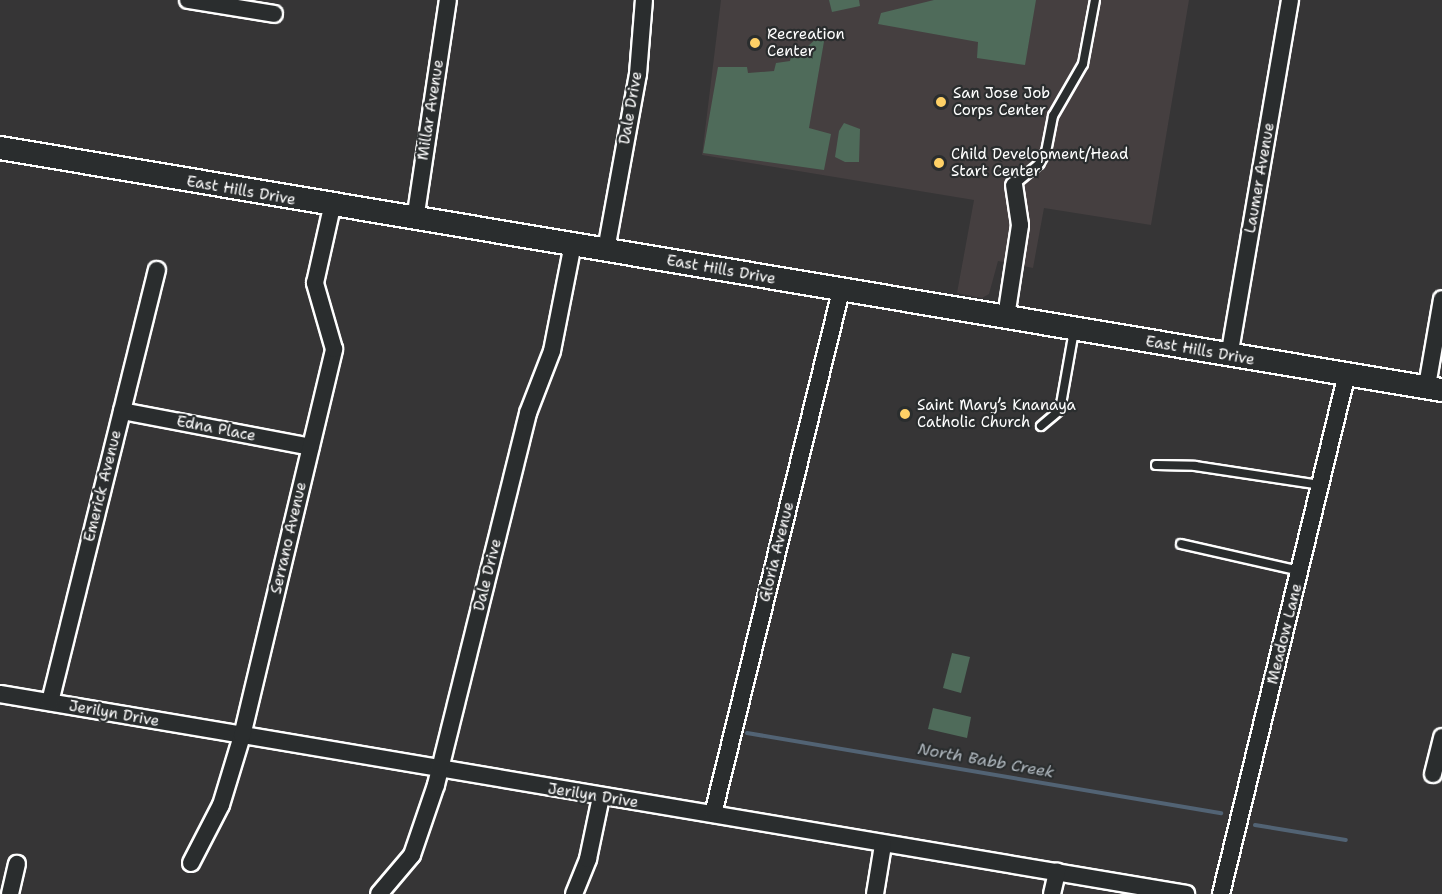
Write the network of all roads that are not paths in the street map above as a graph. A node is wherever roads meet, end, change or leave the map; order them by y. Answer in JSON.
{"nodes":[{"id":1,"x":188,"y":0,"type":"edge"},
{"id":2,"x":448,"y":0,"type":"edge"},
{"id":3,"x":644,"y":0,"type":"edge"},
{"id":4,"x":1095,"y":0,"type":"edge"},
{"id":5,"x":1290,"y":0,"type":"edge"},
{"id":6,"x":274,"y":14,"type":"dead end"},
{"id":7,"x":0,"y":148,"type":"edge"},
{"id":8,"x":1014,"y":184,"type":"joint"},
{"id":9,"x":333,"y":207,"type":"junction"},
{"id":10,"x":415,"y":220,"type":"junction"},
{"id":11,"x":573,"y":244,"type":"junction"},
{"id":12,"x":606,"y":250,"type":"junction"},
{"id":13,"x":156,"y":270,"type":"dead end"},
{"id":14,"x":842,"y":291,"type":"junction"},
{"id":15,"x":1442,"y":299,"type":"edge"},
{"id":16,"x":1006,"y":317,"type":"junction"},
{"id":17,"x":1075,"y":328,"type":"junction"},
{"id":18,"x":1229,"y":357,"type":"junction"},
{"id":19,"x":1347,"y":373,"type":"junction"},
{"id":20,"x":1434,"y":388,"type":"edge"},
{"id":21,"x":122,"y":411,"type":"junction"},
{"id":22,"x":1041,"y":426,"type":"dead end"},
{"id":23,"x":311,"y":447,"type":"junction"},
{"id":24,"x":1156,"y":465,"type":"dead end"},
{"id":25,"x":1321,"y":485,"type":"junction"},
{"id":26,"x":1181,"y":544,"type":"dead end"},
{"id":27,"x":1300,"y":571,"type":"junction"},
{"id":28,"x":0,"y":694,"type":"edge"},
{"id":29,"x":50,"y":702,"type":"junction"},
{"id":30,"x":242,"y":736,"type":"junction"},
{"id":31,"x":1442,"y":737,"type":"edge"},
{"id":32,"x":440,"y":771,"type":"junction"},
{"id":33,"x":1433,"y":774,"type":"dead end"},
{"id":34,"x":601,"y":797,"type":"junction"},
{"id":35,"x":713,"y":814,"type":"junction"},
{"id":36,"x":883,"y":845,"type":"junction"},
{"id":37,"x":191,"y":863,"type":"dead end"},
{"id":38,"x":17,"y":864,"type":"dead end"},
{"id":39,"x":1057,"y":872,"type":"junction"},
{"id":40,"x":10,"y":894,"type":"edge"},
{"id":41,"x":379,"y":894,"type":"edge"},
{"id":42,"x":574,"y":894,"type":"edge"},
{"id":43,"x":875,"y":894,"type":"edge"},
{"id":44,"x":1052,"y":894,"type":"edge"},
{"id":45,"x":1186,"y":894,"type":"edge"},
{"id":46,"x":1221,"y":894,"type":"edge"}],
"edges":[{"from":1,"to":6,"type":"street"},
{"from":2,"to":10,"type":"street","name":"Millar Avenue"},
{"from":3,"to":12,"type":"street","name":"Dale Drive"},
{"from":4,"to":8,"type":"lane"},
{"from":5,"to":18,"type":"street","name":"Laumer Avenue"},
{"from":7,"to":9,"type":"street","name":"East Hills Drive"},
{"from":8,"to":16,"type":"street"},
{"from":9,"to":10,"type":"street","name":"East Hills Drive"},
{"from":9,"to":23,"type":"street","name":"Serrano Avenue"},
{"from":10,"to":11,"type":"street","name":"East Hills Drive"},
{"from":11,"to":12,"type":"street","name":"East Hills Drive"},
{"from":11,"to":32,"type":"street","name":"Dale Drive"},
{"from":12,"to":14,"type":"street","name":"East Hills Drive"},
{"from":13,"to":21,"type":"street","name":"Emerick Avenue"},
{"from":14,"to":16,"type":"street","name":"East Hills Drive"},
{"from":14,"to":35,"type":"street","name":"Gloria Avenue"},
{"from":15,"to":20,"type":"street"},
{"from":16,"to":17,"type":"street","name":"East Hills Drive"},
{"from":17,"to":18,"type":"street","name":"East Hills Drive"},
{"from":17,"to":22,"type":"lane"},
{"from":18,"to":19,"type":"street","name":"East Hills Drive"},
{"from":19,"to":20,"type":"street","name":"East Hills Drive"},
{"from":19,"to":25,"type":"street","name":"Meadow Lane"},
{"from":21,"to":23,"type":"street","name":"Edna Place"},
{"from":21,"to":29,"type":"street","name":"Emerick Avenue"},
{"from":23,"to":30,"type":"street","name":"Serrano Avenue"},
{"from":24,"to":25,"type":"lane"},
{"from":25,"to":27,"type":"street","name":"Meadow Lane"},
{"from":26,"to":27,"type":"lane"},
{"from":27,"to":46,"type":"street","name":"Meadow Lane"},
{"from":28,"to":29,"type":"street","name":"Jerilyn Drive"},
{"from":29,"to":30,"type":"street","name":"Jerilyn Drive"},
{"from":30,"to":32,"type":"street","name":"Jerilyn Drive"},
{"from":30,"to":37,"type":"street","name":"Serrano Avenue"},
{"from":31,"to":33,"type":"street"},
{"from":32,"to":34,"type":"street","name":"Jerilyn Drive"},
{"from":32,"to":41,"type":"street","name":"Dale Drive"},
{"from":34,"to":35,"type":"street","name":"Jerilyn Drive"},
{"from":34,"to":42,"type":"street"},
{"from":35,"to":36,"type":"street","name":"Jerilyn Drive"},
{"from":36,"to":39,"type":"street","name":"Jerilyn Drive"},
{"from":36,"to":43,"type":"street"},
{"from":38,"to":40,"type":"street"},
{"from":39,"to":44,"type":"street"},
{"from":39,"to":45,"type":"street","name":"Jerilyn Drive"}]}
